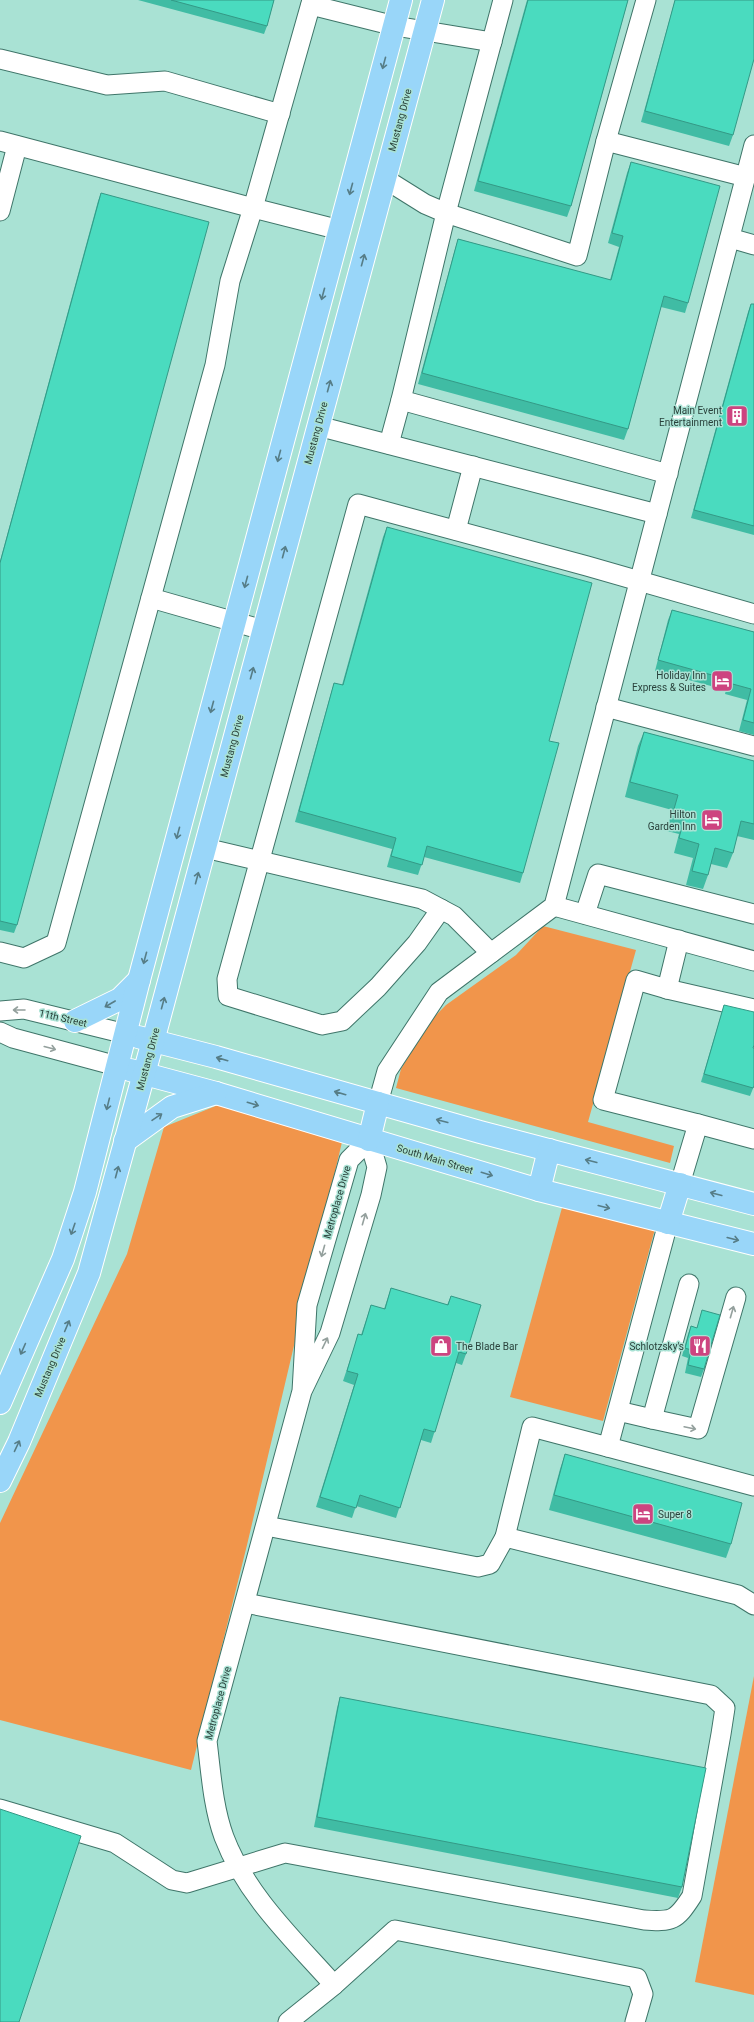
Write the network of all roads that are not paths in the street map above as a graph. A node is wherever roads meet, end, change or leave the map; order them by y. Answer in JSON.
{"nodes":[{"id":1,"x":401,"y":0,"type":"edge"},
{"id":2,"x":433,"y":0,"type":"edge"},
{"id":3,"x":504,"y":0,"type":"edge"},
{"id":4,"x":646,"y":0,"type":"edge"},
{"id":5,"x":312,"y":2,"type":"edge"},
{"id":6,"x":395,"y":26,"type":"junction"},
{"id":7,"x":424,"y":32,"type":"junction"},
{"id":8,"x":492,"y":42,"type":"junction"},
{"id":9,"x":0,"y":59,"type":"edge"},
{"id":10,"x":280,"y":114,"type":"junction"},
{"id":11,"x":606,"y":141,"type":"junction"},
{"id":12,"x":9,"y":143,"type":"edge"},
{"id":13,"x":754,"y":145,"type":"edge"},
{"id":14,"x":746,"y":177,"type":"junction"},
{"id":15,"x":385,"y":178,"type":"junction"},
{"id":16,"x":253,"y":208,"type":"junction"},
{"id":17,"x":0,"y":211,"type":"edge"},
{"id":18,"x":446,"y":213,"type":"junction"},
{"id":19,"x":340,"y":230,"type":"junction"},
{"id":20,"x":730,"y":238,"type":"junction"},
{"id":21,"x":754,"y":245,"type":"edge"},
{"id":22,"x":401,"y":400,"type":"junction"},
{"id":23,"x":289,"y":419,"type":"junction"},
{"id":24,"x":318,"y":426,"type":"junction"},
{"id":25,"x":389,"y":444,"type":"junction"},
{"id":26,"x":472,"y":466,"type":"junction"},
{"id":27,"x":668,"y":474,"type":"junction"},
{"id":28,"x":657,"y":514,"type":"junction"},
{"id":29,"x":456,"y":530,"type":"junction"},
{"id":30,"x":639,"y":582,"type":"junction"},
{"id":31,"x":151,"y":598,"type":"junction"},
{"id":32,"x":754,"y":614,"type":"edge"},
{"id":33,"x":235,"y":622,"type":"junction"},
{"id":34,"x":263,"y":630,"type":"junction"},
{"id":35,"x":606,"y":707,"type":"junction"},
{"id":36,"x":754,"y":746,"type":"edge"},
{"id":37,"x":205,"y":848,"type":"junction"},
{"id":38,"x":260,"y":861,"type":"junction"},
{"id":39,"x":554,"y":906,"type":"junction"},
{"id":40,"x":441,"y":909,"type":"junction"},
{"id":41,"x":585,"y":914,"type":"junction"},
{"id":42,"x":754,"y":914,"type":"edge"},
{"id":43,"x":679,"y":940,"type":"junction"},
{"id":44,"x":0,"y":952,"type":"edge"},
{"id":45,"x":491,"y":953,"type":"junction"},
{"id":46,"x":754,"y":961,"type":"edge"},
{"id":47,"x":139,"y":980,"type":"junction"},
{"id":48,"x":667,"y":989,"type":"junction"},
{"id":49,"x":754,"y":1009,"type":"edge"},
{"id":50,"x":0,"y":1011,"type":"edge"},
{"id":51,"x":75,"y":1021,"type":"junction"},
{"id":52,"x":0,"y":1032,"type":"edge"},
{"id":53,"x":126,"y":1034,"type":"junction"},
{"id":54,"x":153,"y":1041,"type":"junction"},
{"id":55,"x":117,"y":1066,"type":"junction"},
{"id":56,"x":144,"y":1073,"type":"junction"},
{"id":57,"x":216,"y":1093,"type":"junction"},
{"id":58,"x":378,"y":1104,"type":"junction"},
{"id":59,"x":698,"y":1124,"type":"junction"},
{"id":60,"x":754,"y":1139,"type":"edge"},
{"id":61,"x":126,"y":1140,"type":"junction"},
{"id":62,"x":369,"y":1140,"type":"junction"},
{"id":63,"x":549,"y":1150,"type":"junction"},
{"id":64,"x":680,"y":1184,"type":"junction"},
{"id":65,"x":539,"y":1190,"type":"junction"},
{"id":66,"x":754,"y":1204,"type":"edge"},
{"id":67,"x":668,"y":1223,"type":"junction"},
{"id":68,"x":754,"y":1244,"type":"edge"},
{"id":69,"x":689,"y":1284,"type":"dead end"},
{"id":70,"x":736,"y":1297,"type":"dead end"},
{"id":71,"x":302,"y":1391,"type":"junction"},
{"id":72,"x":0,"y":1403,"type":"edge"},
{"id":73,"x":618,"y":1411,"type":"junction"},
{"id":74,"x":652,"y":1420,"type":"junction"},
{"id":75,"x":608,"y":1447,"type":"junction"},
{"id":76,"x":0,"y":1481,"type":"edge"},
{"id":77,"x":754,"y":1486,"type":"edge"},
{"id":78,"x":266,"y":1526,"type":"junction"},
{"id":79,"x":505,"y":1538,"type":"junction"},
{"id":80,"x":245,"y":1603,"type":"junction"},
{"id":81,"x":754,"y":1605,"type":"edge"},
{"id":82,"x":0,"y":1809,"type":"edge"},
{"id":83,"x":238,"y":1868,"type":"junction"},
{"id":84,"x":334,"y":1985,"type":"junction"},
{"id":85,"x":288,"y":2022,"type":"edge"},
{"id":86,"x":635,"y":2022,"type":"edge"}],
"edges":[{"from":1,"to":6,"type":"main road"},
{"from":2,"to":7,"type":"main road","name":"Mustang Drive"},
{"from":3,"to":8,"type":"street"},
{"from":4,"to":11,"type":"street"},
{"from":5,"to":6,"type":"street"},
{"from":5,"to":10,"type":"street"},
{"from":6,"to":7,"type":"street"},
{"from":6,"to":19,"type":"main road","one_way":true},
{"from":7,"to":8,"type":"street"},
{"from":7,"to":15,"type":"main road","name":"Mustang Drive"},
{"from":8,"to":18,"type":"street"},
{"from":9,"to":10,"type":"street"},
{"from":10,"to":16,"type":"street"},
{"from":11,"to":14,"type":"street"},
{"from":11,"to":18,"type":"street"},
{"from":12,"to":16,"type":"street"},
{"from":12,"to":17,"type":"street"},
{"from":13,"to":14,"type":"street"},
{"from":14,"to":20,"type":"street"},
{"from":15,"to":18,"type":"street"},
{"from":24,"to":15,"type":"main road","name":"Mustang Drive","one_way":true},
{"from":16,"to":19,"type":"street"},
{"from":16,"to":31,"type":"street"},
{"from":18,"to":22,"type":"street"},
{"from":19,"to":23,"type":"main road","one_way":true},
{"from":20,"to":21,"type":"street"},
{"from":20,"to":27,"type":"street"},
{"from":22,"to":25,"type":"street"},
{"from":22,"to":27,"type":"street"},
{"from":23,"to":24,"type":"main road"},
{"from":23,"to":33,"type":"main road","one_way":true},
{"from":24,"to":25,"type":"street"},
{"from":34,"to":24,"type":"main road","name":"Mustang Drive","one_way":true},
{"from":25,"to":26,"type":"street"},
{"from":26,"to":28,"type":"street"},
{"from":26,"to":29,"type":"street"},
{"from":27,"to":28,"type":"street"},
{"from":28,"to":30,"type":"street"},
{"from":29,"to":30,"type":"street"},
{"from":29,"to":38,"type":"street"},
{"from":30,"to":32,"type":"street"},
{"from":30,"to":35,"type":"street"},
{"from":31,"to":33,"type":"street"},
{"from":31,"to":44,"type":"street"},
{"from":33,"to":34,"type":"street"},
{"from":33,"to":47,"type":"main road","one_way":true},
{"from":37,"to":34,"type":"main road","name":"Mustang Drive","one_way":true},
{"from":35,"to":36,"type":"street"},
{"from":35,"to":39,"type":"street"},
{"from":37,"to":38,"type":"street"},
{"from":54,"to":37,"type":"main road","name":"Mustang Drive","one_way":true},
{"from":38,"to":40,"type":"street"},
{"from":38,"to":40,"type":"street"},
{"from":39,"to":41,"type":"street"},
{"from":39,"to":45,"type":"street"},
{"from":40,"to":45,"type":"street"},
{"from":41,"to":42,"type":"street"},
{"from":41,"to":43,"type":"street"},
{"from":43,"to":46,"type":"street"},
{"from":43,"to":48,"type":"street"},
{"from":45,"to":58,"type":"street"},
{"from":47,"to":51,"type":"main road","one_way":true},
{"from":47,"to":53,"type":"main road"},
{"from":48,"to":49,"type":"street"},
{"from":48,"to":59,"type":"street"},
{"from":51,"to":50,"type":"street","name":"11th Street","one_way":true},
{"from":51,"to":53,"type":"street","name":"11th Street"},
{"from":52,"to":55,"type":"street","one_way":true},
{"from":53,"to":54,"type":"main road"},
{"from":53,"to":55,"type":"main road"},
{"from":54,"to":56,"type":"main road","name":"Mustang Drive"},
{"from":58,"to":54,"type":"main road","one_way":true},
{"from":55,"to":56,"type":"main road","name":"South Main Street"},
{"from":55,"to":72,"type":"main road","one_way":true},
{"from":56,"to":57,"type":"main road","name":"South Main Street"},
{"from":56,"to":61,"type":"main road","name":"Mustang Drive"},
{"from":61,"to":57,"type":"main road","one_way":true},
{"from":57,"to":62,"type":"main road","name":"South Main Street","one_way":true},
{"from":58,"to":62,"type":"main road"},
{"from":63,"to":58,"type":"main road","one_way":true},
{"from":59,"to":60,"type":"street"},
{"from":59,"to":64,"type":"street"},
{"from":76,"to":61,"type":"main road","name":"Mustang Drive","one_way":true},
{"from":62,"to":65,"type":"main road","name":"South Main Street","one_way":true},
{"from":71,"to":62,"type":"street","name":"Metroplace Drive","one_way":true},
{"from":62,"to":71,"type":"street","name":"Metroplace Drive","one_way":true},
{"from":64,"to":63,"type":"main road","one_way":true},
{"from":63,"to":65,"type":"main road"},
{"from":66,"to":64,"type":"main road","one_way":true},
{"from":64,"to":67,"type":"main road"},
{"from":65,"to":67,"type":"main road","name":"South Main Street","one_way":true},
{"from":67,"to":68,"type":"main road","name":"South Main Street","one_way":true},
{"from":67,"to":73,"type":"street"},
{"from":69,"to":74,"type":"street"},
{"from":74,"to":70,"type":"street","one_way":true},
{"from":71,"to":78,"type":"street","name":"Metroplace Drive"},
{"from":73,"to":74,"type":"street"},
{"from":73,"to":75,"type":"street"},
{"from":75,"to":77,"type":"street"},
{"from":75,"to":79,"type":"street"},
{"from":78,"to":79,"type":"street"},
{"from":78,"to":80,"type":"street","name":"Metroplace Drive"},
{"from":79,"to":81,"type":"street"},
{"from":80,"to":83,"type":"street","name":"Metroplace Drive"},
{"from":80,"to":83,"type":"street"},
{"from":82,"to":83,"type":"street"},
{"from":83,"to":84,"type":"street","name":"Metroplace Drive"},
{"from":84,"to":85,"type":"street"},
{"from":84,"to":86,"type":"street"}]}
